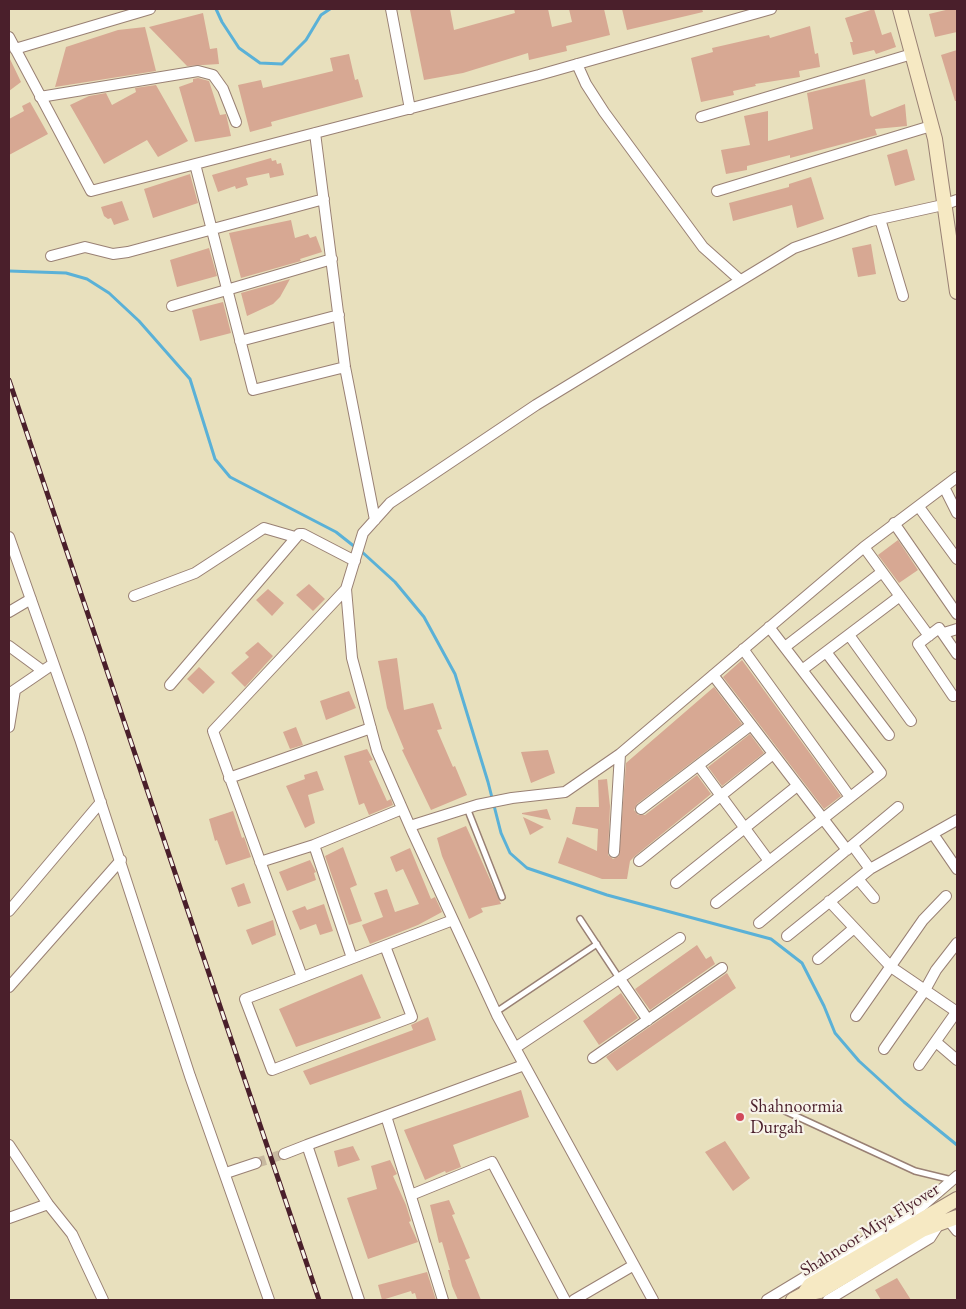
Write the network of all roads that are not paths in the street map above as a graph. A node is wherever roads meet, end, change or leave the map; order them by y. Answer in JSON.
{"nodes":[{"id":1,"x":150,"y":9,"type":"edge"},
{"id":2,"x":391,"y":9,"type":"edge"},
{"id":3,"x":771,"y":9,"type":"edge"},
{"id":4,"x":900,"y":9,"type":"edge"},
{"id":5,"x":9,"y":37,"type":"edge"},
{"id":6,"x":15,"y":50,"type":"junction"},
{"id":7,"x":912,"y":54,"type":"junction"},
{"id":8,"x":577,"y":64,"type":"junction"},
{"id":9,"x":40,"y":97,"type":"junction"},
{"id":10,"x":410,"y":108,"type":"junction"},
{"id":11,"x":701,"y":117,"type":"dead end"},
{"id":12,"x":236,"y":122,"type":"dead end"},
{"id":13,"x":931,"y":126,"type":"junction"},
{"id":14,"x":315,"y":133,"type":"junction"},
{"id":15,"x":195,"y":164,"type":"junction"},
{"id":16,"x":717,"y":191,"type":"dead end"},
{"id":17,"x":324,"y":199,"type":"junction"},
{"id":18,"x":957,"y":200,"type":"edge"},
{"id":19,"x":943,"y":206,"type":"junction"},
{"id":20,"x":880,"y":218,"type":"junction"},
{"id":21,"x":212,"y":230,"type":"junction"},
{"id":22,"x":51,"y":256,"type":"dead end"},
{"id":23,"x":332,"y":259,"type":"junction"},
{"id":24,"x":740,"y":280,"type":"junction"},
{"id":25,"x":227,"y":290,"type":"junction"},
{"id":26,"x":957,"y":290,"type":"edge"},
{"id":27,"x":903,"y":296,"type":"dead end"},
{"id":28,"x":172,"y":306,"type":"dead end"},
{"id":29,"x":339,"y":315,"type":"junction"},
{"id":30,"x":240,"y":341,"type":"junction"},
{"id":31,"x":345,"y":367,"type":"junction"},
{"id":32,"x":957,"y":477,"type":"edge"},
{"id":33,"x":944,"y":487,"type":"junction"},
{"id":34,"x":919,"y":506,"type":"junction"},
{"id":35,"x":957,"y":513,"type":"edge"},
{"id":36,"x":375,"y":520,"type":"junction"},
{"id":37,"x":894,"y":523,"type":"junction"},
{"id":38,"x":9,"y":537,"type":"edge"},
{"id":39,"x":295,"y":537,"type":"junction"},
{"id":40,"x":864,"y":547,"type":"junction"},
{"id":41,"x":356,"y":559,"type":"junction"},
{"id":42,"x":957,"y":559,"type":"edge"},
{"id":43,"x":882,"y":572,"type":"junction"},
{"id":44,"x":346,"y":589,"type":"junction"},
{"id":45,"x":134,"y":596,"type":"dead end"},
{"id":46,"x":900,"y":596,"type":"junction"},
{"id":47,"x":31,"y":599,"type":"junction"},
{"id":48,"x":9,"y":612,"type":"edge"},
{"id":49,"x":957,"y":614,"type":"edge"},
{"id":50,"x":769,"y":627,"type":"junction"},
{"id":51,"x":957,"y":628,"type":"edge"},
{"id":52,"x":944,"y":633,"type":"junction"},
{"id":53,"x":849,"y":635,"type":"junction"},
{"id":54,"x":929,"y":636,"type":"junction"},
{"id":55,"x":9,"y":646,"type":"edge"},
{"id":56,"x":785,"y":647,"type":"junction"},
{"id":57,"x":743,"y":649,"type":"junction"},
{"id":58,"x":826,"y":652,"type":"junction"},
{"id":59,"x":957,"y":654,"type":"edge"},
{"id":60,"x":53,"y":664,"type":"junction"},
{"id":61,"x":802,"y":670,"type":"junction"},
{"id":62,"x":43,"y":671,"type":"junction"},
{"id":63,"x":713,"y":675,"type":"junction"},
{"id":64,"x":170,"y":685,"type":"dead end"},
{"id":65,"x":12,"y":692,"type":"edge"},
{"id":66,"x":953,"y":696,"type":"dead end"},
{"id":67,"x":911,"y":720,"type":"dead end"},
{"id":68,"x":751,"y":725,"type":"junction"},
{"id":69,"x":9,"y":727,"type":"edge"},
{"id":70,"x":371,"y":728,"type":"junction"},
{"id":71,"x":889,"y":735,"type":"dead end"},
{"id":72,"x":620,"y":754,"type":"junction"},
{"id":73,"x":773,"y":754,"type":"junction"},
{"id":74,"x":698,"y":766,"type":"junction"},
{"id":75,"x":230,"y":778,"type":"junction"},
{"id":76,"x":797,"y":786,"type":"junction"},
{"id":77,"x":720,"y":795,"type":"junction"},
{"id":78,"x":850,"y":797,"type":"junction"},
{"id":79,"x":102,"y":802,"type":"junction"},
{"id":80,"x":471,"y":806,"type":"junction"},
{"id":81,"x":898,"y":808,"type":"dead end"},
{"id":82,"x":402,"y":809,"type":"junction"},
{"id":83,"x":641,"y":809,"type":"dead end"},
{"id":84,"x":823,"y":820,"type":"junction"},
{"id":85,"x":957,"y":820,"type":"edge"},
{"id":86,"x":410,"y":826,"type":"junction"},
{"id":87,"x":744,"y":828,"type":"junction"},
{"id":88,"x":933,"y":834,"type":"junction"},
{"id":89,"x":314,"y":845,"type":"junction"},
{"id":90,"x":850,"y":848,"type":"junction"},
{"id":91,"x":614,"y":852,"type":"dead end"},
{"id":92,"x":121,"y":860,"type":"junction"},
{"id":93,"x":639,"y":861,"type":"dead end"},
{"id":94,"x":769,"y":861,"type":"junction"},
{"id":95,"x":260,"y":862,"type":"junction"},
{"id":96,"x":870,"y":869,"type":"junction"},
{"id":97,"x":957,"y":869,"type":"edge"},
{"id":98,"x":858,"y":879,"type":"junction"},
{"id":99,"x":676,"y":883,"type":"dead end"},
{"id":100,"x":946,"y":896,"type":"dead end"},
{"id":101,"x":502,"y":898,"type":"dead end"},
{"id":102,"x":874,"y":898,"type":"dead end"},
{"id":103,"x":829,"y":901,"type":"junction"},
{"id":104,"x":716,"y":903,"type":"dead end"},
{"id":105,"x":9,"y":911,"type":"edge"},
{"id":106,"x":580,"y":919,"type":"dead end"},
{"id":107,"x":453,"y":920,"type":"junction"},
{"id":108,"x":759,"y":923,"type":"dead end"},
{"id":109,"x":853,"y":929,"type":"junction"},
{"id":110,"x":787,"y":936,"type":"dead end"},
{"id":111,"x":680,"y":938,"type":"dead end"},
{"id":112,"x":957,"y":943,"type":"edge"},
{"id":113,"x":597,"y":944,"type":"junction"},
{"id":114,"x":385,"y":946,"type":"junction"},
{"id":115,"x":352,"y":958,"type":"junction"},
{"id":116,"x":818,"y":959,"type":"dead end"},
{"id":117,"x":891,"y":967,"type":"junction"},
{"id":118,"x":722,"y":968,"type":"dead end"},
{"id":119,"x":302,"y":977,"type":"junction"},
{"id":120,"x":620,"y":979,"type":"junction"},
{"id":121,"x":9,"y":988,"type":"edge"},
{"id":122,"x":926,"y":990,"type":"junction"},
{"id":123,"x":495,"y":1012,"type":"junction"},
{"id":124,"x":957,"y":1012,"type":"edge"},
{"id":125,"x":856,"y":1016,"type":"dead end"},
{"id":126,"x":648,"y":1020,"type":"junction"},
{"id":127,"x":936,"y":1042,"type":"junction"},
{"id":128,"x":515,"y":1048,"type":"junction"},
{"id":129,"x":884,"y":1049,"type":"dead end"},
{"id":130,"x":593,"y":1058,"type":"dead end"},
{"id":131,"x":957,"y":1060,"type":"edge"},
{"id":132,"x":524,"y":1065,"type":"junction"},
{"id":133,"x":919,"y":1065,"type":"dead end"},
{"id":134,"x":785,"y":1111,"type":"dead end"},
{"id":135,"x":386,"y":1116,"type":"junction"},
{"id":136,"x":9,"y":1145,"type":"edge"},
{"id":137,"x":307,"y":1145,"type":"junction"},
{"id":138,"x":284,"y":1154,"type":"tunnel mouth"},
{"id":139,"x":256,"y":1163,"type":"tunnel mouth"},
{"id":140,"x":226,"y":1173,"type":"junction"},
{"id":141,"x":955,"y":1178,"type":"edge"},
{"id":142,"x":411,"y":1195,"type":"junction"},
{"id":143,"x":957,"y":1199,"type":"edge"},
{"id":144,"x":48,"y":1204,"type":"junction"},
{"id":145,"x":9,"y":1218,"type":"edge"},
{"id":146,"x":950,"y":1223,"type":"edge"},
{"id":147,"x":634,"y":1266,"type":"junction"},
{"id":148,"x":798,"y":1297,"type":"edge"},
{"id":149,"x":103,"y":1300,"type":"edge"},
{"id":150,"x":269,"y":1300,"type":"edge"},
{"id":151,"x":359,"y":1300,"type":"edge"},
{"id":152,"x":444,"y":1300,"type":"edge"},
{"id":153,"x":565,"y":1300,"type":"edge"},
{"id":154,"x":574,"y":1300,"type":"edge"},
{"id":155,"x":653,"y":1300,"type":"edge"},
{"id":156,"x":767,"y":1300,"type":"edge"},
{"id":157,"x":828,"y":1300,"type":"edge"}],
"edges":[{"from":1,"to":6,"type":"street"},
{"from":2,"to":10,"type":"street"},
{"from":3,"to":8,"type":"street"},
{"from":4,"to":7,"type":"main road"},
{"from":5,"to":6,"type":"street"},
{"from":6,"to":9,"type":"street"},
{"from":7,"to":11,"type":"street"},
{"from":7,"to":13,"type":"main road"},
{"from":8,"to":10,"type":"street"},
{"from":8,"to":24,"type":"street"},
{"from":9,"to":12,"type":"street"},
{"from":9,"to":15,"type":"street"},
{"from":10,"to":14,"type":"street"},
{"from":13,"to":16,"type":"street"},
{"from":13,"to":19,"type":"main road"},
{"from":14,"to":15,"type":"street"},
{"from":14,"to":17,"type":"street"},
{"from":15,"to":21,"type":"street"},
{"from":17,"to":21,"type":"street"},
{"from":17,"to":23,"type":"street"},
{"from":18,"to":19,"type":"street"},
{"from":19,"to":20,"type":"street"},
{"from":19,"to":26,"type":"main road"},
{"from":20,"to":24,"type":"street"},
{"from":20,"to":27,"type":"street"},
{"from":21,"to":22,"type":"street"},
{"from":21,"to":25,"type":"street"},
{"from":23,"to":25,"type":"street"},
{"from":23,"to":29,"type":"street"},
{"from":24,"to":36,"type":"street"},
{"from":25,"to":28,"type":"street"},
{"from":25,"to":30,"type":"street"},
{"from":29,"to":30,"type":"street"},
{"from":29,"to":31,"type":"street"},
{"from":30,"to":31,"type":"street"},
{"from":31,"to":36,"type":"street"},
{"from":32,"to":33,"type":"street"},
{"from":33,"to":34,"type":"street"},
{"from":33,"to":35,"type":"street"},
{"from":34,"to":37,"type":"street"},
{"from":34,"to":42,"type":"street"},
{"from":36,"to":41,"type":"street"},
{"from":37,"to":40,"type":"street"},
{"from":37,"to":49,"type":"street"},
{"from":38,"to":47,"type":"street"},
{"from":39,"to":41,"type":"street"},
{"from":39,"to":45,"type":"street"},
{"from":39,"to":64,"type":"street"},
{"from":40,"to":43,"type":"street"},
{"from":40,"to":50,"type":"street"},
{"from":41,"to":44,"type":"street"},
{"from":43,"to":46,"type":"street"},
{"from":43,"to":56,"type":"street"},
{"from":44,"to":70,"type":"street"},
{"from":44,"to":75,"type":"street"},
{"from":46,"to":53,"type":"street"},
{"from":46,"to":54,"type":"street"},
{"from":47,"to":48,"type":"street"},
{"from":47,"to":60,"type":"street"},
{"from":50,"to":56,"type":"street"},
{"from":50,"to":57,"type":"street"},
{"from":51,"to":52,"type":"street"},
{"from":52,"to":54,"type":"street"},
{"from":52,"to":59,"type":"street"},
{"from":53,"to":58,"type":"street"},
{"from":53,"to":67,"type":"street"},
{"from":54,"to":66,"type":"street"},
{"from":55,"to":62,"type":"street"},
{"from":56,"to":61,"type":"street"},
{"from":57,"to":63,"type":"street"},
{"from":57,"to":78,"type":"street"},
{"from":58,"to":61,"type":"street"},
{"from":58,"to":71,"type":"street"},
{"from":60,"to":62,"type":"street"},
{"from":60,"to":79,"type":"street"},
{"from":61,"to":78,"type":"street"},
{"from":62,"to":65,"type":"street"},
{"from":63,"to":68,"type":"street"},
{"from":63,"to":72,"type":"street"},
{"from":65,"to":69,"type":"street"},
{"from":68,"to":73,"type":"street"},
{"from":68,"to":74,"type":"street"},
{"from":70,"to":75,"type":"street"},
{"from":70,"to":82,"type":"street"},
{"from":72,"to":80,"type":"street"},
{"from":72,"to":91,"type":"street"},
{"from":73,"to":76,"type":"street"},
{"from":73,"to":77,"type":"street"},
{"from":74,"to":77,"type":"street"},
{"from":74,"to":83,"type":"street"},
{"from":75,"to":95,"type":"street"},
{"from":76,"to":84,"type":"street"},
{"from":76,"to":87,"type":"street"},
{"from":77,"to":87,"type":"street"},
{"from":77,"to":93,"type":"street"},
{"from":78,"to":84,"type":"street"},
{"from":79,"to":92,"type":"street"},
{"from":79,"to":105,"type":"street"},
{"from":80,"to":86,"type":"street"},
{"from":80,"to":101,"type":"lane"},
{"from":81,"to":90,"type":"street"},
{"from":82,"to":86,"type":"street"},
{"from":82,"to":89,"type":"street"},
{"from":84,"to":90,"type":"street"},
{"from":84,"to":94,"type":"street"},
{"from":85,"to":88,"type":"street"},
{"from":86,"to":107,"type":"street"},
{"from":87,"to":94,"type":"street"},
{"from":87,"to":99,"type":"street"},
{"from":88,"to":96,"type":"street"},
{"from":88,"to":97,"type":"street"},
{"from":89,"to":95,"type":"street"},
{"from":89,"to":115,"type":"street"},
{"from":90,"to":96,"type":"street"},
{"from":90,"to":108,"type":"street"},
{"from":92,"to":121,"type":"street"},
{"from":92,"to":140,"type":"street"},
{"from":94,"to":104,"type":"street"},
{"from":95,"to":119,"type":"street"},
{"from":96,"to":98,"type":"street"},
{"from":98,"to":102,"type":"street"},
{"from":98,"to":103,"type":"street"},
{"from":100,"to":117,"type":"street"},
{"from":103,"to":109,"type":"street"},
{"from":103,"to":110,"type":"street"},
{"from":106,"to":113,"type":"lane"},
{"from":107,"to":114,"type":"street"},
{"from":107,"to":123,"type":"street"},
{"from":109,"to":116,"type":"street"},
{"from":109,"to":117,"type":"street"},
{"from":111,"to":120,"type":"street"},
{"from":112,"to":122,"type":"street"},
{"from":113,"to":120,"type":"lane"},
{"from":113,"to":123,"type":"lane"},
{"from":114,"to":115,"type":"street"},
{"from":114,"to":119,"type":"street"},
{"from":115,"to":119,"type":"street"},
{"from":117,"to":122,"type":"street"},
{"from":117,"to":125,"type":"street"},
{"from":118,"to":126,"type":"street"},
{"from":120,"to":126,"type":"street"},
{"from":120,"to":128,"type":"street"},
{"from":122,"to":124,"type":"street"},
{"from":122,"to":129,"type":"street"},
{"from":123,"to":128,"type":"street"},
{"from":124,"to":127,"type":"street"},
{"from":126,"to":130,"type":"street"},
{"from":127,"to":131,"type":"street"},
{"from":127,"to":133,"type":"street"},
{"from":128,"to":132,"type":"street"},
{"from":132,"to":135,"type":"street"},
{"from":132,"to":147,"type":"street"},
{"from":134,"to":141,"type":"lane"},
{"from":135,"to":137,"type":"street"},
{"from":135,"to":142,"type":"street"},
{"from":136,"to":144,"type":"street"},
{"from":137,"to":138,"type":"street"},
{"from":137,"to":151,"type":"street"},
{"from":139,"to":140,"type":"street"},
{"from":140,"to":150,"type":"street"},
{"from":141,"to":156,"type":"street"},
{"from":142,"to":152,"type":"street"},
{"from":142,"to":153,"type":"street"},
{"from":143,"to":148,"type":"main road","name":"Shahnoor Miya Flyover"},
{"from":144,"to":145,"type":"street"},
{"from":144,"to":149,"type":"street"},
{"from":146,"to":148,"type":"main road","name":"Shahnoor Miya Flyover"},
{"from":146,"to":157,"type":"street"},
{"from":147,"to":154,"type":"street"},
{"from":147,"to":155,"type":"street"}]}
